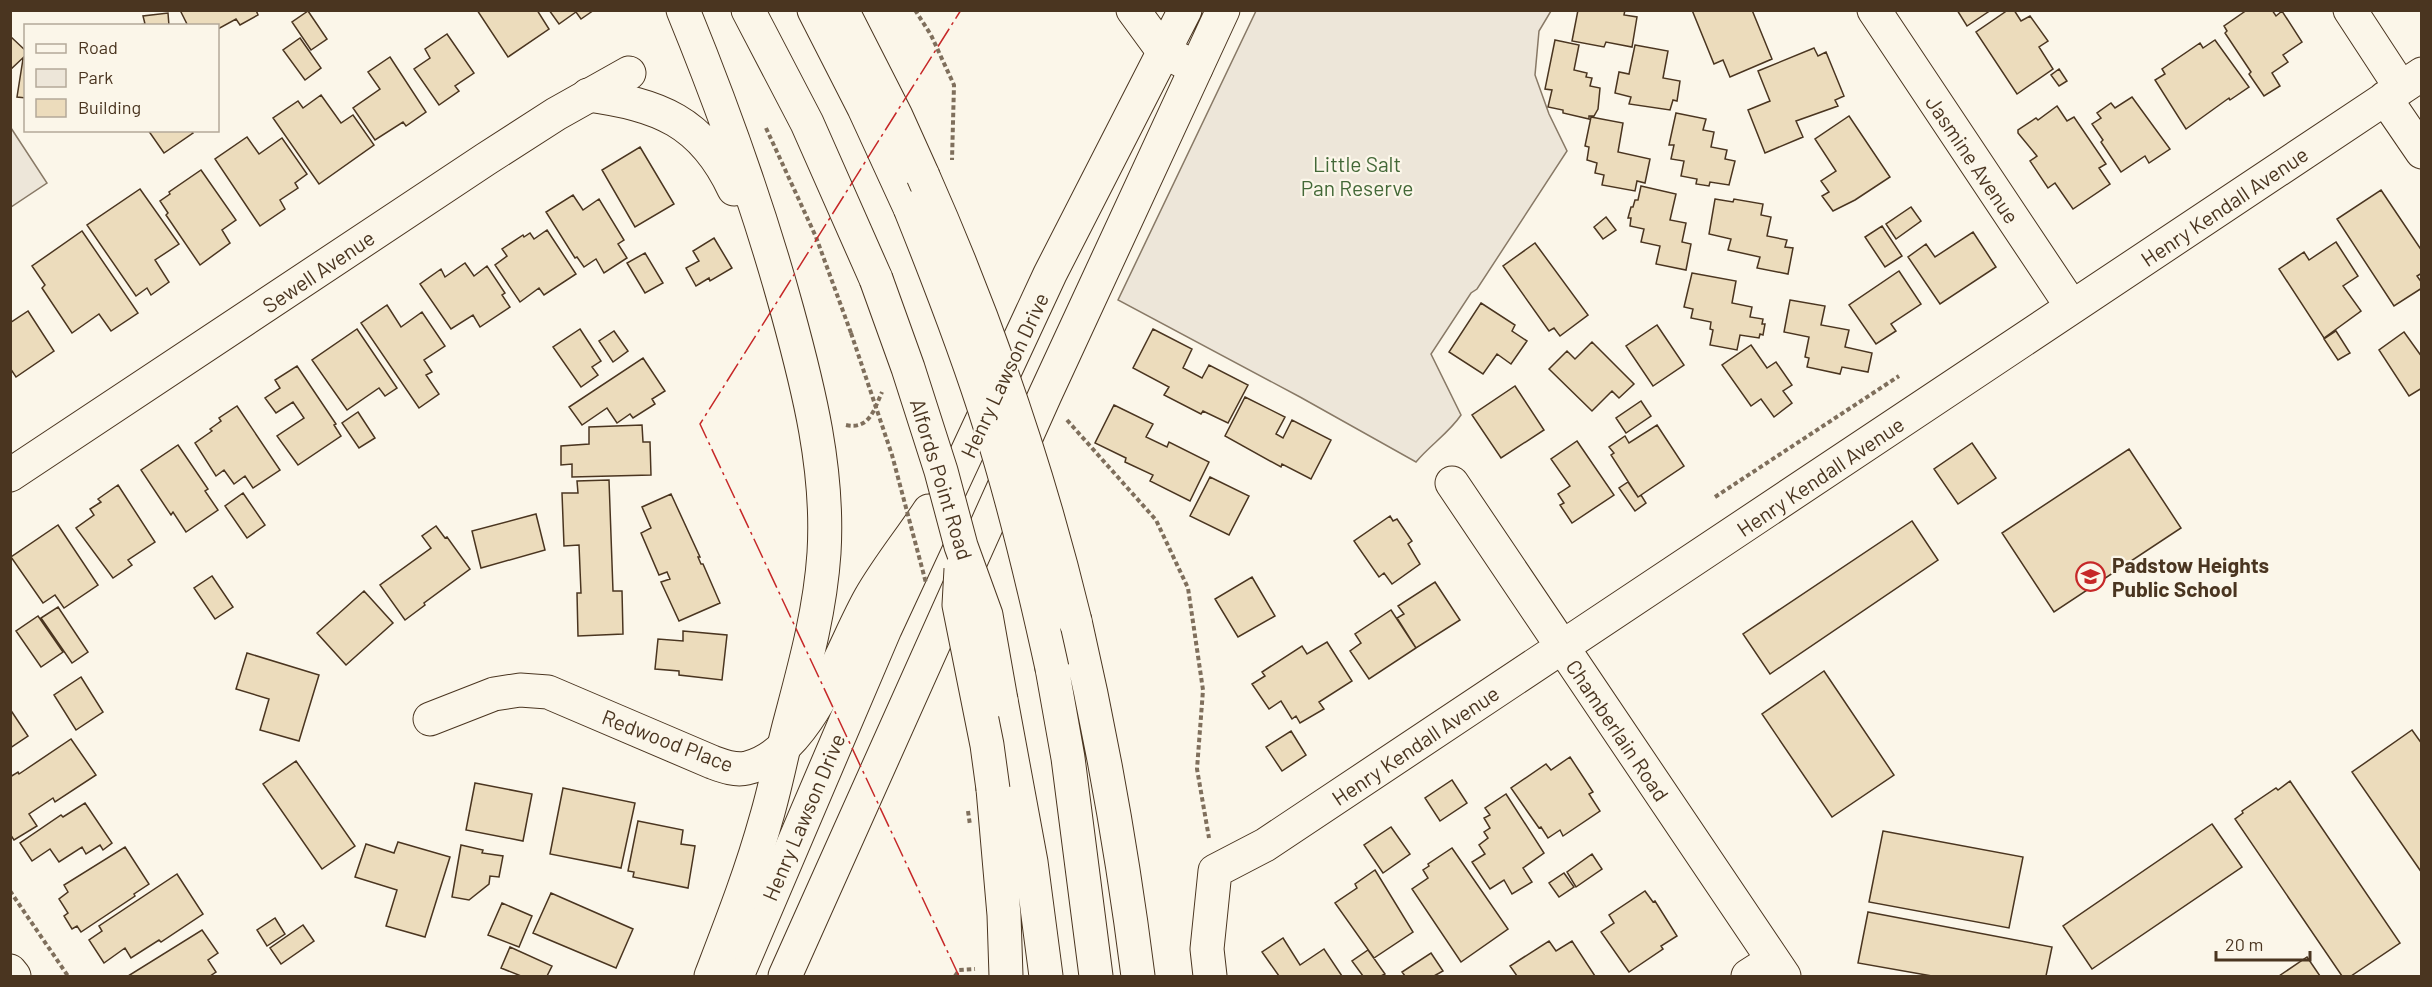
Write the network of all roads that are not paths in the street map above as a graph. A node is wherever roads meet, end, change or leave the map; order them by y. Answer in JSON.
{"nodes":[{"id":1,"x":683,"y":10,"type":"edge"},
{"id":2,"x":748,"y":10,"type":"edge"},
{"id":3,"x":814,"y":10,"type":"edge"},
{"id":4,"x":842,"y":10,"type":"edge"},
{"id":5,"x":1132,"y":10,"type":"edge"},
{"id":6,"x":1185,"y":10,"type":"edge"},
{"id":7,"x":1223,"y":10,"type":"edge"},
{"id":8,"x":1874,"y":10,"type":"edge"},
{"id":9,"x":2349,"y":10,"type":"edge"},
{"id":10,"x":1163,"y":51,"type":"junction"},
{"id":11,"x":1196,"y":68,"type":"junction"},
{"id":12,"x":629,"y":72,"type":"dead end"},
{"id":13,"x":2402,"y":87,"type":"edge"},
{"id":14,"x":588,"y":95,"type":"junction"},
{"id":15,"x":2421,"y":152,"type":"edge"},
{"id":16,"x":779,"y":284,"type":"junction"},
{"id":17,"x":2072,"y":307,"type":"junction"},
{"id":18,"x":965,"y":460,"type":"junction"},
{"id":19,"x":10,"y":475,"type":"edge"},
{"id":20,"x":1452,"y":483,"type":"dead end"},
{"id":21,"x":1562,"y":648,"type":"junction"},
{"id":22,"x":430,"y":718,"type":"dead end"},
{"id":23,"x":784,"y":748,"type":"junction"},
{"id":24,"x":993,"y":792,"type":"junction"},
{"id":25,"x":10,"y":970,"type":"edge"},
{"id":26,"x":1768,"y":971,"type":"edge"},
{"id":27,"x":991,"y":973,"type":"edge"},
{"id":28,"x":15,"y":976,"type":"edge"},
{"id":29,"x":711,"y":976,"type":"edge"},
{"id":30,"x":737,"y":976,"type":"edge"},
{"id":31,"x":785,"y":976,"type":"edge"},
{"id":32,"x":1046,"y":976,"type":"edge"},
{"id":33,"x":1096,"y":976,"type":"edge"},
{"id":34,"x":1138,"y":976,"type":"edge"},
{"id":35,"x":1210,"y":976,"type":"edge"}],
"edges":[{"from":1,"to":16,"type":"main road"},
{"from":2,"to":24,"type":"main road","name":"Alfords Point Road","bridge":true},
{"from":3,"to":33,"type":"main road","bridge":true},
{"from":4,"to":34,"type":"main road","bridge":true},
{"from":5,"to":10,"type":"main road"},
{"from":6,"to":10,"type":"main road","name":"Henry Lawson Drive"},
{"from":7,"to":11,"type":"main road"},
{"from":8,"to":17,"type":"main road","name":"Jasmine Avenue"},
{"from":9,"to":13,"type":"main road"},
{"from":10,"to":11,"type":"main road"},
{"from":10,"to":18,"type":"main road","name":"Henry Lawson Drive"},
{"from":11,"to":31,"type":"main road"},
{"from":12,"to":14,"type":"main road","name":"Sewell Avenue"},
{"from":13,"to":15,"type":"main road"},
{"from":13,"to":17,"type":"main road","name":"Henry Kendall Avenue"},
{"from":14,"to":16,"type":"main road"},
{"from":14,"to":19,"type":"main road","name":"Sewell Avenue"},
{"from":16,"to":23,"type":"main road"},
{"from":17,"to":21,"type":"main road","name":"Henry Kendall Avenue"},
{"from":18,"to":23,"type":"main road","name":"Redwood Place"},
{"from":18,"to":30,"type":"main road","name":"Henry Lawson Drive"},
{"from":20,"to":21,"type":"main road","name":"Chamberlain Road"},
{"from":21,"to":26,"type":"main road","name":"Chamberlain Road"},
{"from":21,"to":35,"type":"main road","name":"Henry Kendall Avenue"},
{"from":22,"to":23,"type":"main road","name":"Redwood Place"},
{"from":23,"to":29,"type":"main road"},
{"from":24,"to":27,"type":"main road"},
{"from":24,"to":32,"type":"main road","name":"Alfords Point Road"},
{"from":25,"to":28,"type":"main road"}]}
